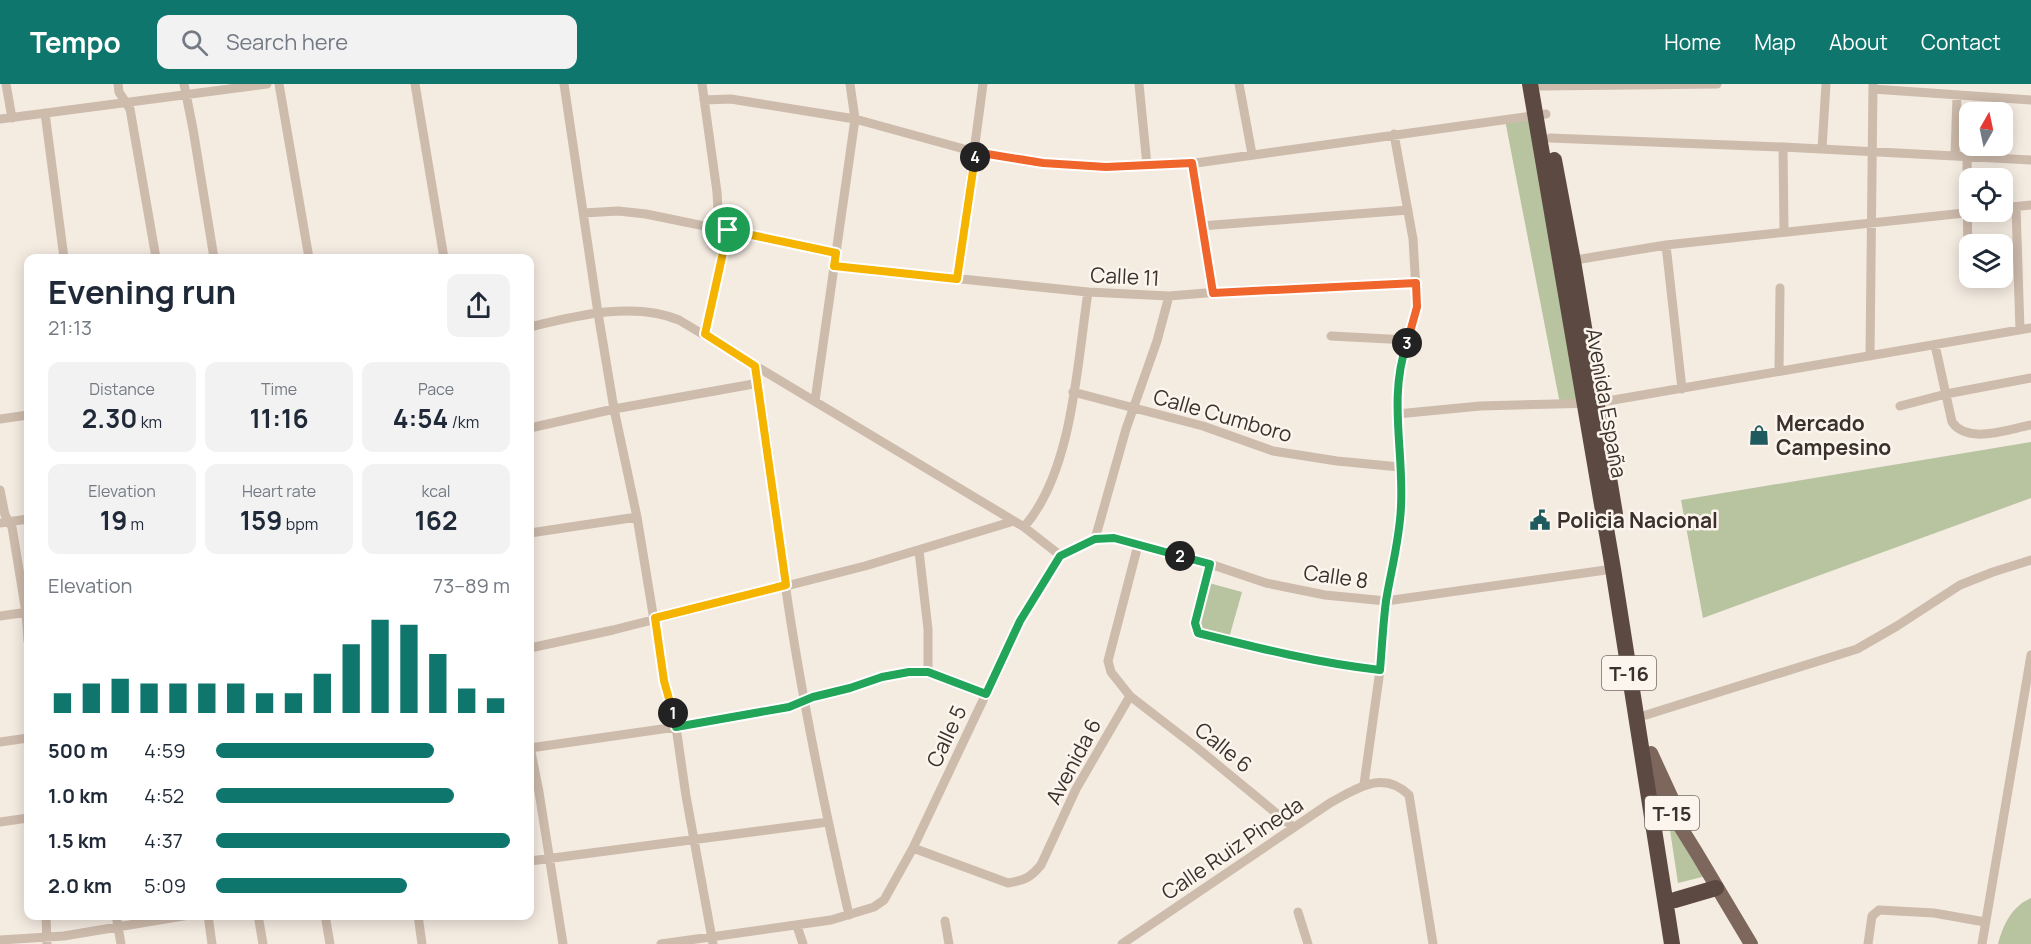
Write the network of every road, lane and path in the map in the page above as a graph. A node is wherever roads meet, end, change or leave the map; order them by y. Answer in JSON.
{"nodes":[{"id":1,"x":6,"y":84,"type":"edge"},
{"id":2,"x":118,"y":84,"type":"edge"},
{"id":3,"x":267,"y":84,"type":"edge"},
{"id":4,"x":279,"y":84,"type":"edge"},
{"id":5,"x":415,"y":84,"type":"edge"},
{"id":6,"x":564,"y":84,"type":"edge"},
{"id":7,"x":702,"y":84,"type":"edge"},
{"id":8,"x":850,"y":84,"type":"edge"},
{"id":9,"x":983,"y":84,"type":"edge"},
{"id":10,"x":1139,"y":84,"type":"edge"},
{"id":11,"x":1239,"y":84,"type":"edge"},
{"id":12,"x":1717,"y":84,"type":"edge"},
{"id":13,"x":1826,"y":84,"type":"edge"},
{"id":14,"x":1538,"y":85,"type":"edge"},
{"id":15,"x":1577,"y":85,"type":"edge"},
{"id":16,"x":1873,"y":87,"type":"edge"},
{"id":17,"x":185,"y":89,"type":"edge"},
{"id":18,"x":1957,"y":96,"type":"junction"},
{"id":19,"x":704,"y":100,"type":"junction"},
{"id":20,"x":2031,"y":100,"type":"edge"},
{"id":21,"x":125,"y":102,"type":"junction"},
{"id":22,"x":45,"y":113,"type":"junction"},
{"id":23,"x":1540,"y":115,"type":"junction"},
{"id":24,"x":12,"y":118,"type":"junction"},
{"id":25,"x":0,"y":119,"type":"edge"},
{"id":26,"x":855,"y":119,"type":"junction"},
{"id":27,"x":1394,"y":134,"type":"junction"},
{"id":28,"x":1550,"y":138,"type":"junction"},
{"id":29,"x":1783,"y":147,"type":"junction"},
{"id":30,"x":1822,"y":149,"type":"junction"},
{"id":31,"x":975,"y":152,"type":"junction"},
{"id":32,"x":1871,"y":152,"type":"junction"},
{"id":33,"x":1252,"y":154,"type":"junction"},
{"id":34,"x":1955,"y":156,"type":"junction"},
{"id":35,"x":1967,"y":157,"type":"junction"},
{"id":36,"x":2031,"y":160,"type":"edge"},
{"id":37,"x":1192,"y":163,"type":"junction"},
{"id":38,"x":1147,"y":165,"type":"junction"},
{"id":39,"x":1968,"y":168,"type":"edge"},
{"id":40,"x":2031,"y":205,"type":"edge"},
{"id":41,"x":2013,"y":207,"type":"edge"},
{"id":42,"x":2016,"y":207,"type":"junction"},
{"id":43,"x":1408,"y":210,"type":"junction"},
{"id":44,"x":583,"y":213,"type":"junction"},
{"id":45,"x":1959,"y":213,"type":"edge"},
{"id":46,"x":1871,"y":223,"type":"junction"},
{"id":47,"x":1201,"y":226,"type":"junction"},
{"id":48,"x":723,"y":230,"type":"junction"},
{"id":49,"x":1784,"y":232,"type":"junction"},
{"id":50,"x":1666,"y":245,"type":"junction"},
{"id":51,"x":836,"y":253,"type":"junction"},
{"id":52,"x":63,"y":254,"type":"edge"},
{"id":53,"x":155,"y":254,"type":"edge"},
{"id":54,"x":213,"y":254,"type":"edge"},
{"id":55,"x":308,"y":254,"type":"edge"},
{"id":56,"x":443,"y":254,"type":"edge"},
{"id":57,"x":1567,"y":262,"type":"junction"},
{"id":58,"x":834,"y":266,"type":"junction"},
{"id":59,"x":957,"y":279,"type":"junction"},
{"id":60,"x":1416,"y":283,"type":"junction"},
{"id":61,"x":1780,"y":288,"type":"dead end"},
{"id":62,"x":1088,"y":292,"type":"junction"},
{"id":63,"x":1213,"y":293,"type":"junction"},
{"id":64,"x":1169,"y":296,"type":"junction"},
{"id":65,"x":598,"y":313,"type":"junction"},
{"id":66,"x":534,"y":326,"type":"edge"},
{"id":67,"x":2031,"y":328,"type":"edge"},
{"id":68,"x":2020,"y":330,"type":"junction"},
{"id":69,"x":705,"y":334,"type":"junction"},
{"id":70,"x":1331,"y":336,"type":"dead end"},
{"id":71,"x":1408,"y":340,"type":"junction"},
{"id":72,"x":1935,"y":345,"type":"junction"},
{"id":73,"x":1870,"y":356,"type":"junction"},
{"id":74,"x":755,"y":366,"type":"junction"},
{"id":75,"x":1779,"y":370,"type":"junction"},
{"id":76,"x":2031,"y":378,"type":"edge"},
{"id":77,"x":759,"y":383,"type":"junction"},
{"id":78,"x":1682,"y":389,"type":"junction"},
{"id":79,"x":1073,"y":392,"type":"junction"},
{"id":80,"x":1946,"y":394,"type":"junction"},
{"id":81,"x":815,"y":400,"type":"junction"},
{"id":82,"x":1590,"y":403,"type":"junction"},
{"id":83,"x":1900,"y":406,"type":"dead end"},
{"id":84,"x":1134,"y":407,"type":"junction"},
{"id":85,"x":614,"y":410,"type":"junction"},
{"id":86,"x":1397,"y":414,"type":"junction"},
{"id":87,"x":24,"y":416,"type":"edge"},
{"id":88,"x":0,"y":419,"type":"edge"},
{"id":89,"x":2031,"y":425,"type":"edge"},
{"id":90,"x":534,"y":427,"type":"edge"},
{"id":91,"x":1400,"y":467,"type":"junction"},
{"id":92,"x":0,"y":490,"type":"edge"},
{"id":93,"x":636,"y":517,"type":"junction"},
{"id":94,"x":24,"y":520,"type":"edge"},
{"id":95,"x":1014,"y":521,"type":"junction"},
{"id":96,"x":4,"y":522,"type":"edge"},
{"id":97,"x":1024,"y":527,"type":"junction"},
{"id":98,"x":534,"y":532,"type":"edge"},
{"id":99,"x":1095,"y":539,"type":"junction"},
{"id":100,"x":1138,"y":545,"type":"junction"},
{"id":101,"x":919,"y":551,"type":"junction"},
{"id":102,"x":1060,"y":556,"type":"junction"},
{"id":103,"x":2031,"y":560,"type":"edge"},
{"id":104,"x":1210,"y":564,"type":"junction"},
{"id":105,"x":1612,"y":569,"type":"junction"},
{"id":106,"x":786,"y":585,"type":"junction"},
{"id":107,"x":24,"y":595,"type":"edge"},
{"id":108,"x":1386,"y":601,"type":"junction"},
{"id":109,"x":24,"y":612,"type":"edge"},
{"id":110,"x":0,"y":616,"type":"edge"},
{"id":111,"x":655,"y":618,"type":"junction"},
{"id":112,"x":534,"y":647,"type":"edge"},
{"id":113,"x":2031,"y":655,"type":"edge"},
{"id":114,"x":1380,"y":670,"type":"junction"},
{"id":115,"x":928,"y":672,"type":"junction"},
{"id":116,"x":986,"y":694,"type":"junction"},
{"id":117,"x":1130,"y":696,"type":"junction"},
{"id":118,"x":805,"y":700,"type":"junction"},
{"id":119,"x":1646,"y":715,"type":"junction"},
{"id":120,"x":676,"y":727,"type":"junction"},
{"id":121,"x":24,"y":739,"type":"edge"},
{"id":122,"x":0,"y":742,"type":"edge"},
{"id":123,"x":534,"y":746,"type":"edge"},
{"id":124,"x":1651,"y":753,"type":"junction"},
{"id":125,"x":534,"y":768,"type":"edge"},
{"id":126,"x":1645,"y":776,"type":"junction"},
{"id":127,"x":1364,"y":784,"type":"junction"},
{"id":128,"x":1658,"y":791,"type":"junction"},
{"id":129,"x":24,"y":819,"type":"edge"},
{"id":130,"x":0,"y":822,"type":"edge"},
{"id":131,"x":828,"y":822,"type":"junction"},
{"id":132,"x":1293,"y":827,"type":"junction"},
{"id":133,"x":694,"y":840,"type":"junction"},
{"id":134,"x":913,"y":848,"type":"junction"},
{"id":135,"x":1696,"y":852,"type":"junction"},
{"id":136,"x":551,"y":858,"type":"junction"},
{"id":137,"x":534,"y":860,"type":"edge"},
{"id":138,"x":1716,"y":888,"type":"junction"},
{"id":139,"x":1675,"y":900,"type":"junction"},
{"id":140,"x":1298,"y":912,"type":"dead end"},
{"id":141,"x":849,"y":915,"type":"junction"},
{"id":142,"x":46,"y":920,"type":"edge"},
{"id":143,"x":117,"y":920,"type":"edge"},
{"id":144,"x":156,"y":920,"type":"edge"},
{"id":145,"x":209,"y":920,"type":"edge"},
{"id":146,"x":259,"y":920,"type":"edge"},
{"id":147,"x":326,"y":920,"type":"edge"},
{"id":148,"x":419,"y":920,"type":"edge"},
{"id":149,"x":945,"y":921,"type":"dead end"},
{"id":150,"x":1985,"y":922,"type":"junction"},
{"id":151,"x":797,"y":926,"type":"junction"},
{"id":152,"x":118,"y":928,"type":"junction"},
{"id":153,"x":0,"y":940,"type":"edge"},
{"id":154,"x":47,"y":940,"type":"edge"},
{"id":155,"x":712,"y":941,"type":"edge"},
{"id":156,"x":121,"y":944,"type":"edge"},
{"id":157,"x":212,"y":944,"type":"edge"},
{"id":158,"x":263,"y":944,"type":"edge"},
{"id":159,"x":330,"y":944,"type":"edge"},
{"id":160,"x":422,"y":944,"type":"edge"},
{"id":161,"x":563,"y":944,"type":"edge"},
{"id":162,"x":661,"y":944,"type":"edge"},
{"id":163,"x":803,"y":944,"type":"edge"},
{"id":164,"x":949,"y":944,"type":"edge"},
{"id":165,"x":1122,"y":944,"type":"edge"},
{"id":166,"x":1308,"y":944,"type":"edge"},
{"id":167,"x":1433,"y":944,"type":"edge"},
{"id":168,"x":1672,"y":944,"type":"edge"},
{"id":169,"x":1683,"y":944,"type":"edge"},
{"id":170,"x":1751,"y":944,"type":"edge"},
{"id":171,"x":1868,"y":944,"type":"edge"},
{"id":172,"x":1982,"y":944,"type":"edge"}],
"edges":[{"from":1,"to":24,"type":"street"},
{"from":2,"to":21,"type":"street"},
{"from":3,"to":17,"type":"street"},
{"from":4,"to":55,"type":"street"},
{"from":5,"to":56,"type":"street"},
{"from":6,"to":44,"type":"street"},
{"from":7,"to":19,"type":"street"},
{"from":8,"to":26,"type":"street"},
{"from":9,"to":31,"type":"street"},
{"from":10,"to":38,"type":"street"},
{"from":11,"to":33,"type":"street"},
{"from":12,"to":15,"type":"street"},
{"from":13,"to":30,"type":"street"},
{"from":14,"to":15,"type":"street"},
{"from":14,"to":23,"type":"highway","name":"Avenida España","number":"T-16"},
{"from":16,"to":18,"type":"street"},
{"from":16,"to":32,"type":"street"},
{"from":17,"to":21,"type":"street"},
{"from":17,"to":54,"type":"street"},
{"from":18,"to":20,"type":"street"},
{"from":18,"to":34,"type":"street"},
{"from":19,"to":26,"type":"street"},
{"from":19,"to":48,"type":"street"},
{"from":21,"to":22,"type":"street"},
{"from":21,"to":53,"type":"street"},
{"from":22,"to":24,"type":"street"},
{"from":22,"to":52,"type":"street"},
{"from":23,"to":27,"type":"street"},
{"from":23,"to":28,"type":"highway","name":"Avenida España","number":"T-16"},
{"from":23,"to":57,"type":"highway","name":"Avenida España","number":"T-16"},
{"from":24,"to":25,"type":"street"},
{"from":26,"to":31,"type":"street"},
{"from":26,"to":51,"type":"street"},
{"from":27,"to":33,"type":"street"},
{"from":27,"to":43,"type":"street"},
{"from":28,"to":29,"type":"street"},
{"from":28,"to":57,"type":"highway","name":"Avenida España","number":"T-16"},
{"from":29,"to":30,"type":"street"},
{"from":29,"to":49,"type":"street"},
{"from":30,"to":32,"type":"street"},
{"from":31,"to":38,"type":"street"},
{"from":31,"to":59,"type":"street"},
{"from":32,"to":34,"type":"street"},
{"from":32,"to":46,"type":"street"},
{"from":33,"to":37,"type":"street"},
{"from":34,"to":35,"type":"street"},
{"from":35,"to":36,"type":"street"},
{"from":35,"to":39,"type":"street"},
{"from":37,"to":38,"type":"street"},
{"from":37,"to":47,"type":"street"},
{"from":40,"to":42,"type":"street"},
{"from":41,"to":42,"type":"street"},
{"from":42,"to":68,"type":"street"},
{"from":43,"to":47,"type":"street"},
{"from":43,"to":60,"type":"street"},
{"from":44,"to":48,"type":"street"},
{"from":44,"to":65,"type":"street"},
{"from":45,"to":46,"type":"street"},
{"from":46,"to":49,"type":"street"},
{"from":46,"to":73,"type":"street"},
{"from":47,"to":63,"type":"street"},
{"from":48,"to":51,"type":"street"},
{"from":48,"to":69,"type":"street"},
{"from":49,"to":50,"type":"street"},
{"from":50,"to":57,"type":"street"},
{"from":50,"to":78,"type":"street"},
{"from":51,"to":58,"type":"street"},
{"from":57,"to":82,"type":"highway","name":"Avenida España","number":"T-16"},
{"from":58,"to":59,"type":"street","name":"Calle 11"},
{"from":58,"to":81,"type":"street"},
{"from":59,"to":62,"type":"street","name":"Calle 11"},
{"from":60,"to":63,"type":"street","name":"Calle 11"},
{"from":60,"to":71,"type":"street"},
{"from":61,"to":75,"type":"street"},
{"from":62,"to":64,"type":"street","name":"Calle 11"},
{"from":62,"to":79,"type":"street"},
{"from":63,"to":64,"type":"street","name":"Calle 11"},
{"from":64,"to":84,"type":"street"},
{"from":65,"to":66,"type":"street"},
{"from":65,"to":69,"type":"street"},
{"from":65,"to":85,"type":"street"},
{"from":67,"to":68,"type":"street"},
{"from":68,"to":72,"type":"street"},
{"from":69,"to":74,"type":"street"},
{"from":70,"to":71,"type":"street"},
{"from":71,"to":86,"type":"street"},
{"from":72,"to":73,"type":"street"},
{"from":72,"to":80,"type":"street"},
{"from":73,"to":75,"type":"street"},
{"from":74,"to":77,"type":"street"},
{"from":74,"to":81,"type":"street"},
{"from":75,"to":78,"type":"street"},
{"from":76,"to":80,"type":"street"},
{"from":77,"to":85,"type":"street"},
{"from":77,"to":106,"type":"street"},
{"from":78,"to":82,"type":"street"},
{"from":79,"to":84,"type":"street","name":"Calle Cumboro"},
{"from":79,"to":97,"type":"street"},
{"from":80,"to":83,"type":"street"},
{"from":80,"to":89,"type":"street"},
{"from":81,"to":95,"type":"street"},
{"from":82,"to":86,"type":"street"},
{"from":82,"to":105,"type":"highway","name":"Avenida España","number":"T-16"},
{"from":82,"to":119,"type":"highway","name":"Avenida España","number":"T-16"},
{"from":84,"to":91,"type":"street","name":"Calle Cumboro"},
{"from":84,"to":99,"type":"street"},
{"from":85,"to":90,"type":"street"},
{"from":85,"to":93,"type":"street"},
{"from":86,"to":91,"type":"street"},
{"from":87,"to":88,"type":"street"},
{"from":91,"to":108,"type":"street"},
{"from":92,"to":96,"type":"street"},
{"from":93,"to":98,"type":"street"},
{"from":93,"to":111,"type":"street"},
{"from":94,"to":96,"type":"street"},
{"from":95,"to":97,"type":"street"},
{"from":95,"to":101,"type":"street"},
{"from":96,"to":107,"type":"street"},
{"from":97,"to":102,"type":"street"},
{"from":99,"to":100,"type":"street","name":"Calle 8"},
{"from":99,"to":102,"type":"street"},
{"from":100,"to":104,"type":"street","name":"Calle 8"},
{"from":100,"to":117,"type":"street"},
{"from":101,"to":106,"type":"street"},
{"from":101,"to":115,"type":"street"},
{"from":102,"to":116,"type":"street","name":"Calle 5"},
{"from":103,"to":119,"type":"street"},
{"from":104,"to":108,"type":"street","name":"Calle 8"},
{"from":104,"to":114,"type":"street"},
{"from":105,"to":108,"type":"street","name":"Calle 8"},
{"from":105,"to":126,"type":"highway","name":"Avenida España","number":"T-16"},
{"from":106,"to":111,"type":"street"},
{"from":106,"to":118,"type":"street"},
{"from":108,"to":114,"type":"street"},
{"from":109,"to":110,"type":"street"},
{"from":111,"to":112,"type":"street"},
{"from":111,"to":120,"type":"street"},
{"from":113,"to":150,"type":"street"},
{"from":114,"to":127,"type":"street"},
{"from":115,"to":116,"type":"street"},
{"from":115,"to":118,"type":"street"},
{"from":116,"to":134,"type":"street","name":"Calle 5"},
{"from":117,"to":132,"type":"street","name":"Calle 6"},
{"from":117,"to":134,"type":"street","name":"Avenida 6"},
{"from":118,"to":120,"type":"street"},
{"from":118,"to":131,"type":"street"},
{"from":119,"to":124,"type":"highway","name":"Avenida España","number":"T-16"},
{"from":120,"to":123,"type":"street"},
{"from":120,"to":133,"type":"street"},
{"from":121,"to":122,"type":"street"},
{"from":124,"to":128,"type":"highway","name":"Avenida España","number":"T-16"},
{"from":124,"to":135,"type":"main road","number":"T-16"},
{"from":125,"to":136,"type":"street"},
{"from":126,"to":128,"type":"main road","number":"T-15"},
{"from":126,"to":168,"type":"highway","name":"Avenida España","number":"T-16"},
{"from":127,"to":132,"type":"street","name":"Calle Ruiz Pineda"},
{"from":127,"to":167,"type":"street"},
{"from":128,"to":135,"type":"main road","number":"T-15"},
{"from":128,"to":139,"type":"highway","name":"Avenida España","number":"T-16"},
{"from":129,"to":130,"type":"street"},
{"from":131,"to":133,"type":"street"},
{"from":131,"to":141,"type":"street"},
{"from":132,"to":165,"type":"street","name":"Calle Ruiz Pineda"},
{"from":133,"to":136,"type":"street"},
{"from":133,"to":155,"type":"street"},
{"from":134,"to":141,"type":"street","name":"Calle 5"},
{"from":135,"to":138,"type":"main road"},
{"from":136,"to":137,"type":"street"},
{"from":136,"to":161,"type":"street"},
{"from":138,"to":139,"type":"highway"},
{"from":138,"to":170,"type":"main road"},
{"from":139,"to":169,"type":"highway","name":"Avenida España","number":"T-16"},
{"from":140,"to":166,"type":"street"},
{"from":141,"to":151,"type":"street","name":"Calle 5"},
{"from":142,"to":154,"type":"street"},
{"from":143,"to":152,"type":"street"},
{"from":144,"to":152,"type":"street"},
{"from":145,"to":157,"type":"street"},
{"from":146,"to":158,"type":"street"},
{"from":147,"to":159,"type":"street"},
{"from":148,"to":160,"type":"street"},
{"from":149,"to":164,"type":"street"},
{"from":150,"to":171,"type":"street"},
{"from":150,"to":172,"type":"street"},
{"from":151,"to":155,"type":"street","name":"Calle 5"},
{"from":151,"to":163,"type":"street"},
{"from":152,"to":154,"type":"street"},
{"from":152,"to":156,"type":"street"},
{"from":153,"to":154,"type":"street"},
{"from":155,"to":162,"type":"street","name":"Calle 5"}]}
